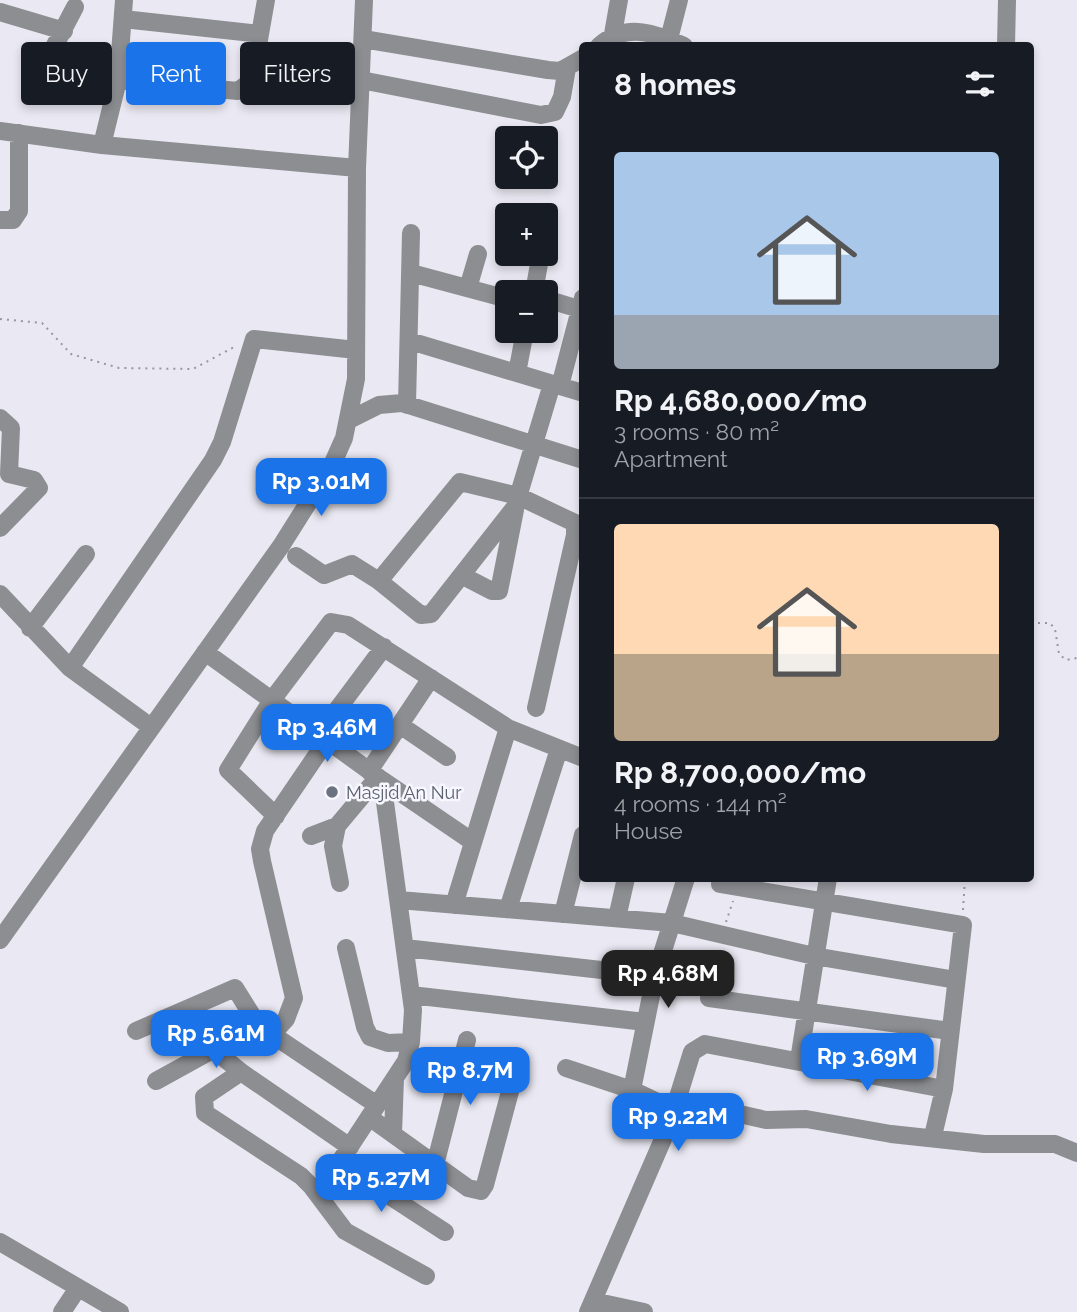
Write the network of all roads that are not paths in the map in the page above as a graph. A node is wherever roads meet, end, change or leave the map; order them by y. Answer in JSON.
{"nodes":[{"id":1,"x":124,"y":0,"type":"edge"},
{"id":2,"x":267,"y":0,"type":"edge"},
{"id":3,"x":364,"y":0,"type":"edge"},
{"id":4,"x":619,"y":0,"type":"edge"},
{"id":5,"x":679,"y":0,"type":"edge"},
{"id":6,"x":1007,"y":0,"type":"edge"},
{"id":7,"x":75,"y":7,"type":"dead end"},
{"id":8,"x":0,"y":12,"type":"edge"},
{"id":9,"x":123,"y":19,"type":"junction"},
{"id":10,"x":64,"y":31,"type":"junction"},
{"id":11,"x":260,"y":34,"type":"junction"},
{"id":12,"x":363,"y":38,"type":"junction"},
{"id":13,"x":606,"y":40,"type":"edge"},
{"id":14,"x":676,"y":42,"type":"edge"},
{"id":15,"x":1006,"y":42,"type":"edge"},
{"id":16,"x":579,"y":60,"type":"edge"},
{"id":17,"x":567,"y":68,"type":"junction"},
{"id":18,"x":118,"y":80,"type":"junction"},
{"id":19,"x":361,"y":80,"type":"junction"},
{"id":20,"x":0,"y":131,"type":"edge"},
{"id":21,"x":19,"y":133,"type":"junction"},
{"id":22,"x":102,"y":145,"type":"junction"},
{"id":23,"x":357,"y":168,"type":"junction"},
{"id":24,"x":0,"y":220,"type":"edge"},
{"id":25,"x":411,"y":233,"type":"dead end"},
{"id":26,"x":478,"y":254,"type":"dead end"},
{"id":27,"x":411,"y":273,"type":"junction"},
{"id":28,"x":468,"y":288,"type":"junction"},
{"id":29,"x":495,"y":295,"type":"edge"},
{"id":30,"x":558,"y":301,"type":"edge"},
{"id":31,"x":579,"y":304,"type":"edge"},
{"id":32,"x":579,"y":310,"type":"edge"},
{"id":33,"x":410,"y":341,"type":"junction"},
{"id":34,"x":523,"y":343,"type":"edge"},
{"id":35,"x":356,"y":350,"type":"junction"},
{"id":36,"x":517,"y":373,"type":"junction"},
{"id":37,"x":556,"y":385,"type":"junction"},
{"id":38,"x":579,"y":392,"type":"edge"},
{"id":39,"x":407,"y":405,"type":"junction"},
{"id":40,"x":0,"y":418,"type":"edge"},
{"id":41,"x":349,"y":420,"type":"junction"},
{"id":42,"x":533,"y":445,"type":"junction"},
{"id":43,"x":579,"y":459,"type":"edge"},
{"id":44,"x":517,"y":501,"type":"junction"},
{"id":45,"x":0,"y":528,"type":"edge"},
{"id":46,"x":86,"y":554,"type":"dead end"},
{"id":47,"x":296,"y":556,"type":"dead end"},
{"id":48,"x":463,"y":576,"type":"junction"},
{"id":49,"x":379,"y":580,"type":"junction"},
{"id":50,"x":0,"y":594,"type":"edge"},
{"id":51,"x":30,"y":628,"type":"junction"},
{"id":52,"x":384,"y":648,"type":"junction"},
{"id":53,"x":205,"y":652,"type":"junction"},
{"id":54,"x":70,"y":668,"type":"junction"},
{"id":55,"x":431,"y":678,"type":"junction"},
{"id":56,"x":272,"y":699,"type":"junction"},
{"id":57,"x":536,"y":708,"type":"dead end"},
{"id":58,"x":400,"y":725,"type":"junction"},
{"id":59,"x":151,"y":727,"type":"junction"},
{"id":60,"x":508,"y":728,"type":"junction"},
{"id":61,"x":323,"y":737,"type":"junction"},
{"id":62,"x":559,"y":749,"type":"junction"},
{"id":63,"x":579,"y":756,"type":"edge"},
{"id":64,"x":447,"y":757,"type":"dead end"},
{"id":65,"x":376,"y":776,"type":"junction"},
{"id":66,"x":276,"y":816,"type":"junction"},
{"id":67,"x":337,"y":826,"type":"junction"},
{"id":68,"x":311,"y":836,"type":"dead end"},
{"id":69,"x":473,"y":842,"type":"junction"},
{"id":70,"x":579,"y":851,"type":"edge"},
{"id":71,"x":625,"y":882,"type":"edge"},
{"id":72,"x":685,"y":882,"type":"edge"},
{"id":73,"x":827,"y":882,"type":"edge"},
{"id":74,"x":340,"y":883,"type":"dead end"},
{"id":75,"x":720,"y":884,"type":"dead end"},
{"id":76,"x":399,"y":900,"type":"junction"},
{"id":77,"x":824,"y":901,"type":"junction"},
{"id":78,"x":454,"y":905,"type":"junction"},
{"id":79,"x":508,"y":909,"type":"junction"},
{"id":80,"x":563,"y":914,"type":"junction"},
{"id":81,"x":617,"y":918,"type":"junction"},
{"id":82,"x":672,"y":923,"type":"junction"},
{"id":83,"x":0,"y":940,"type":"edge"},
{"id":84,"x":346,"y":948,"type":"dead end"},
{"id":85,"x":405,"y":948,"type":"junction"},
{"id":86,"x":814,"y":956,"type":"junction"},
{"id":87,"x":655,"y":976,"type":"junction"},
{"id":88,"x":956,"y":980,"type":"junction"},
{"id":89,"x":411,"y":995,"type":"junction"},
{"id":90,"x":709,"y":998,"type":"dead end"},
{"id":91,"x":807,"y":1013,"type":"junction"},
{"id":92,"x":645,"y":1022,"type":"junction"},
{"id":93,"x":265,"y":1029,"type":"junction"},
{"id":94,"x":136,"y":1031,"type":"dead end"},
{"id":95,"x":950,"y":1031,"type":"junction"},
{"id":96,"x":467,"y":1040,"type":"dead end"},
{"id":97,"x":411,"y":1042,"type":"junction"},
{"id":98,"x":213,"y":1049,"type":"junction"},
{"id":99,"x":519,"y":1058,"type":"dead end"},
{"id":100,"x":799,"y":1060,"type":"junction"},
{"id":101,"x":566,"y":1068,"type":"dead end"},
{"id":102,"x":241,"y":1072,"type":"junction"},
{"id":103,"x":395,"y":1078,"type":"junction"},
{"id":104,"x":156,"y":1081,"type":"dead end"},
{"id":105,"x":944,"y":1088,"type":"junction"},
{"id":106,"x":632,"y":1090,"type":"junction"},
{"id":107,"x":676,"y":1105,"type":"junction"},
{"id":108,"x":373,"y":1111,"type":"junction"},
{"id":109,"x":393,"y":1134,"type":"junction"},
{"id":110,"x":933,"y":1136,"type":"junction"},
{"id":111,"x":350,"y":1147,"type":"junction"},
{"id":112,"x":1077,"y":1153,"type":"edge"},
{"id":113,"x":339,"y":1163,"type":"junction"},
{"id":114,"x":435,"y":1165,"type":"junction"},
{"id":115,"x":318,"y":1195,"type":"junction"},
{"id":116,"x":444,"y":1232,"type":"dead end"},
{"id":117,"x":0,"y":1242,"type":"edge"},
{"id":118,"x":426,"y":1276,"type":"dead end"},
{"id":119,"x":78,"y":1288,"type":"junction"},
{"id":120,"x":591,"y":1306,"type":"edge"},
{"id":121,"x":62,"y":1312,"type":"edge"},
{"id":122,"x":120,"y":1312,"type":"edge"},
{"id":123,"x":644,"y":1312,"type":"edge"}],
"edges":[{"from":1,"to":9,"type":"street"},
{"from":2,"to":11,"type":"street"},
{"from":3,"to":12,"type":"street"},
{"from":4,"to":13,"type":"street"},
{"from":5,"to":14,"type":"street"},
{"from":6,"to":15,"type":"street"},
{"from":7,"to":10,"type":"street"},
{"from":8,"to":10,"type":"street"},
{"from":9,"to":11,"type":"street"},
{"from":9,"to":18,"type":"street"},
{"from":10,"to":18,"type":"street"},
{"from":11,"to":18,"type":"street"},
{"from":12,"to":17,"type":"street"},
{"from":12,"to":19,"type":"street"},
{"from":13,"to":14,"type":"street"},
{"from":16,"to":17,"type":"street"},
{"from":17,"to":19,"type":"street"},
{"from":18,"to":22,"type":"street"},
{"from":19,"to":23,"type":"street"},
{"from":20,"to":21,"type":"street"},
{"from":21,"to":22,"type":"street"},
{"from":21,"to":24,"type":"street"},
{"from":22,"to":23,"type":"street"},
{"from":23,"to":35,"type":"street"},
{"from":25,"to":27,"type":"street"},
{"from":26,"to":28,"type":"street"},
{"from":27,"to":28,"type":"street"},
{"from":27,"to":33,"type":"street"},
{"from":28,"to":29,"type":"street"},
{"from":30,"to":31,"type":"street"},
{"from":32,"to":37,"type":"street"},
{"from":33,"to":36,"type":"street"},
{"from":33,"to":39,"type":"street"},
{"from":34,"to":36,"type":"street"},
{"from":35,"to":41,"type":"street"},
{"from":35,"to":54,"type":"street"},
{"from":36,"to":37,"type":"street"},
{"from":37,"to":38,"type":"street"},
{"from":37,"to":42,"type":"street"},
{"from":39,"to":41,"type":"street"},
{"from":39,"to":42,"type":"street"},
{"from":40,"to":45,"type":"street"},
{"from":41,"to":53,"type":"street"},
{"from":42,"to":43,"type":"street"},
{"from":42,"to":44,"type":"street"},
{"from":44,"to":48,"type":"street"},
{"from":44,"to":48,"type":"street"},
{"from":44,"to":49,"type":"street"},
{"from":44,"to":57,"type":"street"},
{"from":46,"to":51,"type":"street"},
{"from":47,"to":49,"type":"street"},
{"from":48,"to":49,"type":"street"},
{"from":50,"to":51,"type":"street"},
{"from":51,"to":54,"type":"street"},
{"from":52,"to":55,"type":"street"},
{"from":52,"to":56,"type":"street"},
{"from":52,"to":61,"type":"street"},
{"from":53,"to":56,"type":"street"},
{"from":53,"to":59,"type":"street"},
{"from":54,"to":59,"type":"street"},
{"from":55,"to":58,"type":"street"},
{"from":55,"to":60,"type":"street"},
{"from":56,"to":61,"type":"street"},
{"from":56,"to":66,"type":"street"},
{"from":58,"to":64,"type":"street"},
{"from":58,"to":65,"type":"street"},
{"from":59,"to":83,"type":"street"},
{"from":60,"to":62,"type":"street"},
{"from":60,"to":69,"type":"street"},
{"from":61,"to":65,"type":"street"},
{"from":61,"to":66,"type":"street"},
{"from":62,"to":63,"type":"street"},
{"from":62,"to":79,"type":"street"},
{"from":65,"to":67,"type":"street"},
{"from":65,"to":69,"type":"street"},
{"from":65,"to":76,"type":"street"},
{"from":66,"to":93,"type":"street"},
{"from":67,"to":68,"type":"street"},
{"from":67,"to":74,"type":"street"},
{"from":69,"to":78,"type":"street"},
{"from":70,"to":80,"type":"street"},
{"from":71,"to":81,"type":"street"},
{"from":72,"to":82,"type":"street"},
{"from":73,"to":77,"type":"street"},
{"from":75,"to":77,"type":"street"},
{"from":76,"to":78,"type":"street"},
{"from":76,"to":85,"type":"street"},
{"from":77,"to":86,"type":"street"},
{"from":77,"to":88,"type":"street"},
{"from":78,"to":79,"type":"street"},
{"from":79,"to":80,"type":"street"},
{"from":80,"to":81,"type":"street"},
{"from":81,"to":82,"type":"street"},
{"from":82,"to":86,"type":"street"},
{"from":82,"to":87,"type":"street"},
{"from":84,"to":97,"type":"street"},
{"from":85,"to":87,"type":"street"},
{"from":85,"to":89,"type":"street"},
{"from":86,"to":88,"type":"street"},
{"from":86,"to":91,"type":"street"},
{"from":87,"to":92,"type":"street"},
{"from":88,"to":95,"type":"street"},
{"from":89,"to":92,"type":"street"},
{"from":89,"to":97,"type":"street"},
{"from":90,"to":91,"type":"street"},
{"from":91,"to":95,"type":"street"},
{"from":91,"to":100,"type":"street"},
{"from":92,"to":106,"type":"street"},
{"from":93,"to":94,"type":"street"},
{"from":93,"to":98,"type":"street"},
{"from":93,"to":108,"type":"street"},
{"from":95,"to":105,"type":"street"},
{"from":96,"to":114,"type":"street"},
{"from":97,"to":103,"type":"street"},
{"from":98,"to":102,"type":"street"},
{"from":98,"to":104,"type":"street"},
{"from":99,"to":114,"type":"street"},
{"from":100,"to":105,"type":"street"},
{"from":100,"to":107,"type":"street"},
{"from":101,"to":106,"type":"street"},
{"from":102,"to":111,"type":"street"},
{"from":102,"to":115,"type":"street"},
{"from":103,"to":108,"type":"street"},
{"from":103,"to":109,"type":"street"},
{"from":105,"to":110,"type":"street"},
{"from":106,"to":107,"type":"street"},
{"from":107,"to":110,"type":"street"},
{"from":107,"to":120,"type":"street"},
{"from":108,"to":109,"type":"street"},
{"from":108,"to":111,"type":"street"},
{"from":109,"to":114,"type":"street"},
{"from":110,"to":112,"type":"street"},
{"from":111,"to":113,"type":"street"},
{"from":113,"to":115,"type":"street"},
{"from":113,"to":116,"type":"street"},
{"from":115,"to":118,"type":"street"},
{"from":117,"to":119,"type":"street"},
{"from":119,"to":121,"type":"street"},
{"from":119,"to":122,"type":"street"},
{"from":120,"to":123,"type":"street"}]}
